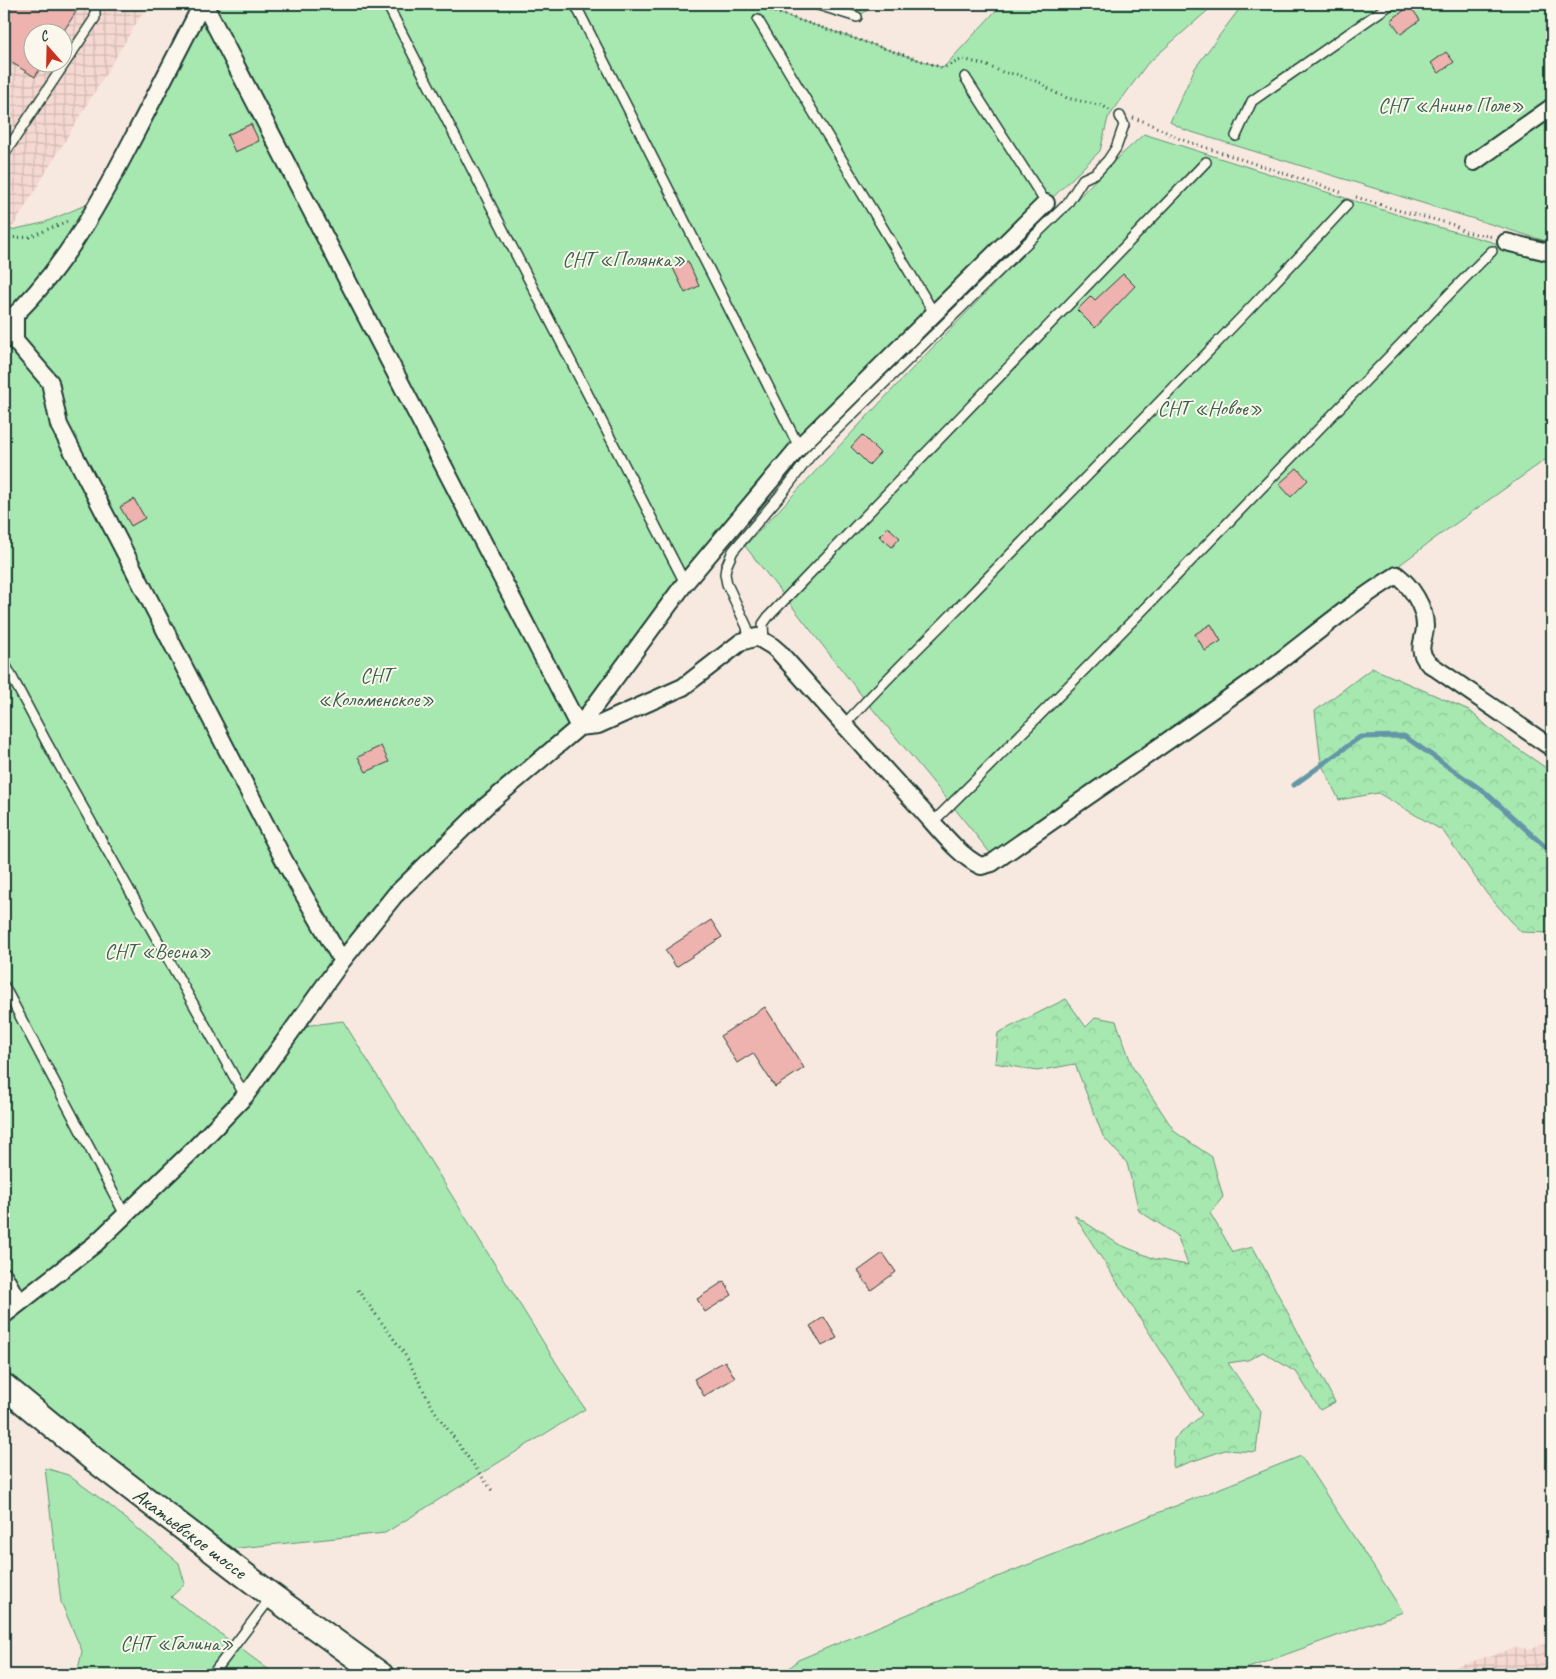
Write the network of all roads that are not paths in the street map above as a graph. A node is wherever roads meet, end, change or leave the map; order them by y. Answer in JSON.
{"nodes":[{"id":1,"x":95,"y":4,"type":"edge"},
{"id":2,"x":203,"y":4,"type":"edge"},
{"id":3,"x":387,"y":4,"type":"edge"},
{"id":4,"x":575,"y":4,"type":"edge"},
{"id":5,"x":815,"y":4,"type":"edge"},
{"id":6,"x":1391,"y":4,"type":"edge"},
{"id":7,"x":857,"y":17,"type":"dead end"},
{"id":8,"x":758,"y":20,"type":"dead end"},
{"id":9,"x":965,"y":77,"type":"dead end"},
{"id":10,"x":1552,"y":107,"type":"edge"},
{"id":11,"x":1120,"y":116,"type":"road end"},
{"id":12,"x":1236,"y":136,"type":"dead end"},
{"id":13,"x":5,"y":153,"type":"dead end"},
{"id":14,"x":1206,"y":162,"type":"dead end"},
{"id":15,"x":1474,"y":162,"type":"dead end"},
{"id":16,"x":1046,"y":203,"type":"joint"},
{"id":17,"x":1348,"y":205,"type":"dead end"},
{"id":18,"x":1506,"y":242,"type":"road end"},
{"id":19,"x":1492,"y":251,"type":"dead end"},
{"id":20,"x":1552,"y":253,"type":"edge"},
{"id":21,"x":934,"y":313,"type":"junction"},
{"id":22,"x":10,"y":320,"type":"edge"},
{"id":23,"x":799,"y":447,"type":"junction"},
{"id":24,"x":685,"y":583,"type":"junction"},
{"id":25,"x":757,"y":640,"type":"junction"},
{"id":26,"x":4,"y":662,"type":"edge"},
{"id":27,"x":844,"y":725,"type":"junction"},
{"id":28,"x":579,"y":727,"type":"junction"},
{"id":29,"x":1552,"y":748,"type":"edge"},
{"id":30,"x":932,"y":822,"type":"junction"},
{"id":31,"x":342,"y":961,"type":"junction"},
{"id":32,"x":4,"y":986,"type":"edge"},
{"id":33,"x":245,"y":1096,"type":"junction"},
{"id":34,"x":125,"y":1215,"type":"junction"},
{"id":35,"x":4,"y":1276,"type":"edge"},
{"id":36,"x":19,"y":1303,"type":"junction"},
{"id":37,"x":4,"y":1315,"type":"edge"},
{"id":38,"x":4,"y":1386,"type":"edge"},
{"id":39,"x":272,"y":1596,"type":"junction"},
{"id":40,"x":370,"y":1672,"type":"edge"},
{"id":41,"x":212,"y":1675,"type":"edge"}],
"edges":[{"from":1,"to":13,"type":"lane"},
{"from":2,"to":22,"type":"street"},
{"from":2,"to":28,"type":"street"},
{"from":3,"to":24,"type":"lane"},
{"from":4,"to":23,"type":"lane"},
{"from":5,"to":7,"type":"lane"},
{"from":6,"to":12,"type":"lane"},
{"from":8,"to":21,"type":"lane"},
{"from":9,"to":16,"type":"lane"},
{"from":10,"to":15,"type":"street"},
{"from":11,"to":25,"type":"lane"},
{"from":14,"to":25,"type":"lane"},
{"from":16,"to":21,"type":"street"},
{"from":17,"to":27,"type":"lane"},
{"from":18,"to":20,"type":"street"},
{"from":19,"to":30,"type":"lane"},
{"from":21,"to":23,"type":"street"},
{"from":22,"to":31,"type":"street"},
{"from":23,"to":24,"type":"street"},
{"from":24,"to":28,"type":"street"},
{"from":25,"to":27,"type":"street"},
{"from":25,"to":28,"type":"street"},
{"from":26,"to":33,"type":"lane"},
{"from":27,"to":30,"type":"street"},
{"from":28,"to":31,"type":"street"},
{"from":29,"to":30,"type":"street"},
{"from":31,"to":33,"type":"street"},
{"from":32,"to":34,"type":"lane"},
{"from":33,"to":34,"type":"street"},
{"from":34,"to":36,"type":"street"},
{"from":35,"to":36,"type":"street"},
{"from":36,"to":37,"type":"street"},
{"from":38,"to":39,"type":"main road","name":"Акатьевское шоссе"},
{"from":39,"to":40,"type":"main road","name":"Акатьевское шоссе"},
{"from":39,"to":41,"type":"lane"}]}
